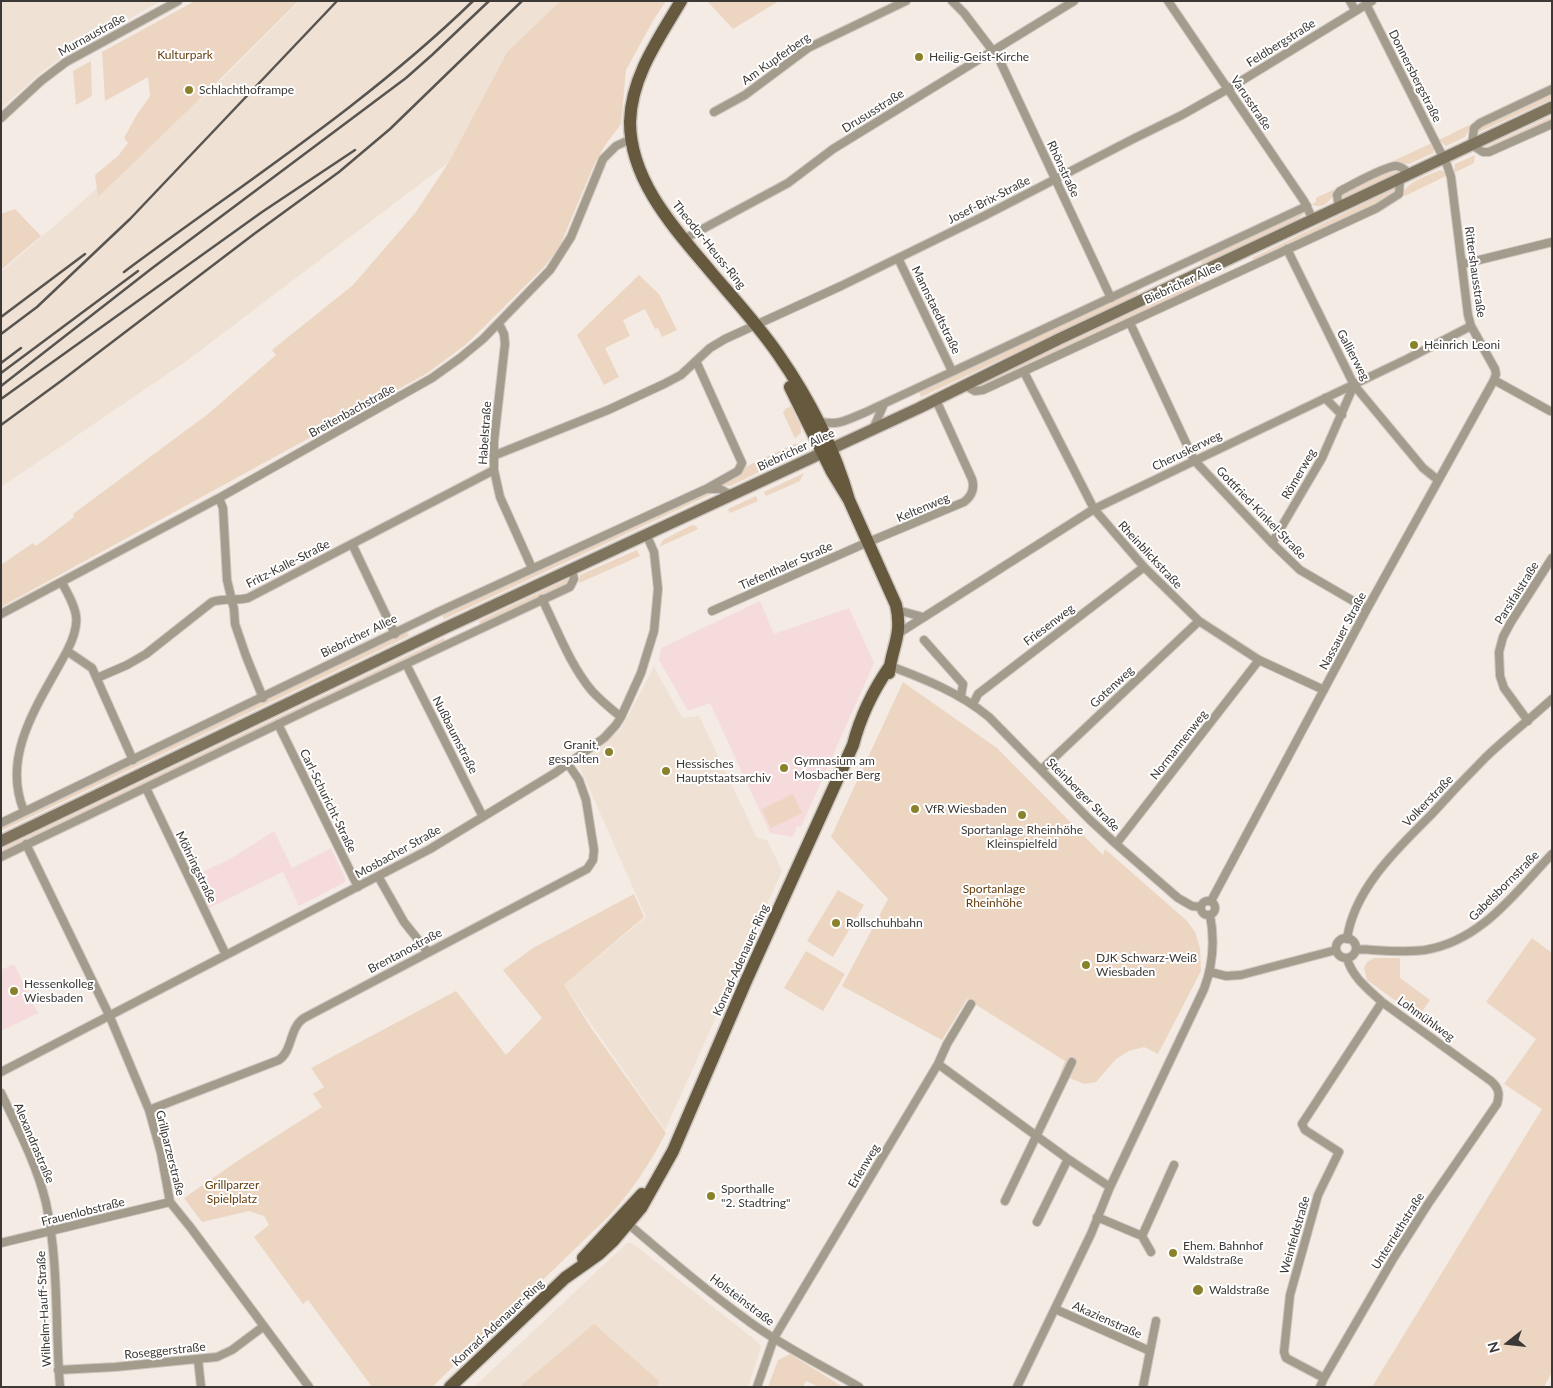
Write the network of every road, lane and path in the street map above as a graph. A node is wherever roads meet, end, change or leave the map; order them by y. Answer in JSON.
{"nodes":[{"id":1,"x":178,"y":1,"type":"edge"},
{"id":2,"x":681,"y":1,"type":"edge"},
{"id":3,"x":906,"y":1,"type":"edge"},
{"id":4,"x":952,"y":1,"type":"edge"},
{"id":5,"x":1074,"y":1,"type":"edge"},
{"id":6,"x":1168,"y":1,"type":"edge"},
{"id":7,"x":1350,"y":1,"type":"edge"},
{"id":8,"x":1369,"y":3,"type":"edge"},
{"id":9,"x":1355,"y":10,"type":"junction"},
{"id":10,"x":994,"y":52,"type":"junction"},
{"id":11,"x":1228,"y":89,"type":"junction"},
{"id":12,"x":1552,"y":89,"type":"edge"},
{"id":13,"x":1552,"y":107,"type":"edge"},
{"id":14,"x":714,"y":112,"type":"dead end"},
{"id":15,"x":1,"y":118,"type":"edge"},
{"id":16,"x":1552,"y":124,"type":"edge"},
{"id":17,"x":631,"y":139,"type":"junction"},
{"id":18,"x":1472,"y":145,"type":"junction"},
{"id":19,"x":1444,"y":158,"type":"junction"},
{"id":20,"x":1405,"y":177,"type":"junction"},
{"id":21,"x":1055,"y":179,"type":"junction"},
{"id":22,"x":1307,"y":206,"type":"junction"},
{"id":23,"x":1313,"y":220,"type":"junction"},
{"id":24,"x":684,"y":239,"type":"junction"},
{"id":25,"x":1552,"y":242,"type":"edge"},
{"id":26,"x":1287,"y":249,"type":"junction"},
{"id":27,"x":898,"y":258,"type":"junction"},
{"id":28,"x":1463,"y":264,"type":"junction"},
{"id":29,"x":1111,"y":298,"type":"junction"},
{"id":30,"x":1130,"y":323,"type":"junction"},
{"id":31,"x":499,"y":324,"type":"junction"},
{"id":32,"x":756,"y":325,"type":"junction"},
{"id":33,"x":1471,"y":326,"type":"junction"},
{"id":34,"x":764,"y":336,"type":"junction"},
{"id":35,"x":696,"y":361,"type":"junction"},
{"id":36,"x":952,"y":371,"type":"junction"},
{"id":37,"x":1024,"y":372,"type":"junction"},
{"id":38,"x":1494,"y":380,"type":"junction"},
{"id":39,"x":964,"y":385,"type":"junction"},
{"id":40,"x":1354,"y":385,"type":"junction"},
{"id":41,"x":1325,"y":398,"type":"junction"},
{"id":42,"x":936,"y":400,"type":"junction"},
{"id":43,"x":884,"y":404,"type":"junction"},
{"id":44,"x":1550,"y":411,"type":"dead end"},
{"id":45,"x":1342,"y":415,"type":"junction"},
{"id":46,"x":819,"y":421,"type":"junction"},
{"id":47,"x":873,"y":429,"type":"junction"},
{"id":48,"x":827,"y":450,"type":"junction"},
{"id":49,"x":493,"y":456,"type":"junction"},
{"id":50,"x":1194,"y":460,"type":"junction"},
{"id":51,"x":494,"y":470,"type":"junction"},
{"id":52,"x":1438,"y":480,"type":"junction"},
{"id":53,"x":706,"y":489,"type":"junction"},
{"id":54,"x":731,"y":495,"type":"junction"},
{"id":55,"x":219,"y":498,"type":"junction"},
{"id":56,"x":1094,"y":508,"type":"junction"},
{"id":57,"x":647,"y":536,"type":"junction"},
{"id":58,"x":868,"y":543,"type":"junction"},
{"id":59,"x":1272,"y":543,"type":"junction"},
{"id":60,"x":352,"y":544,"type":"junction"},
{"id":61,"x":1552,"y":558,"type":"edge"},
{"id":62,"x":1144,"y":567,"type":"junction"},
{"id":63,"x":532,"y":568,"type":"junction"},
{"id":64,"x":572,"y":569,"type":"junction"},
{"id":65,"x":62,"y":583,"type":"junction"},
{"id":66,"x":542,"y":599,"type":"junction"},
{"id":67,"x":232,"y":600,"type":"junction"},
{"id":68,"x":1366,"y":609,"type":"junction"},
{"id":69,"x":897,"y":610,"type":"junction"},
{"id":70,"x":712,"y":611,"type":"dead end"},
{"id":71,"x":1,"y":614,"type":"edge"},
{"id":72,"x":923,"y":617,"type":"junction"},
{"id":73,"x":1199,"y":621,"type":"junction"},
{"id":74,"x":899,"y":633,"type":"junction"},
{"id":75,"x":395,"y":634,"type":"junction"},
{"id":76,"x":924,"y":640,"type":"dead end"},
{"id":77,"x":68,"y":651,"type":"junction"},
{"id":78,"x":1259,"y":660,"type":"junction"},
{"id":79,"x":406,"y":664,"type":"junction"},
{"id":80,"x":890,"y":666,"type":"junction"},
{"id":81,"x":97,"y":678,"type":"junction"},
{"id":82,"x":1324,"y":690,"type":"junction"},
{"id":83,"x":961,"y":696,"type":"junction"},
{"id":84,"x":263,"y":698,"type":"junction"},
{"id":85,"x":1552,"y":700,"type":"edge"},
{"id":86,"x":973,"y":704,"type":"junction"},
{"id":87,"x":621,"y":717,"type":"junction"},
{"id":88,"x":1528,"y":721,"type":"junction"},
{"id":89,"x":278,"y":724,"type":"junction"},
{"id":90,"x":133,"y":760,"type":"junction"},
{"id":91,"x":568,"y":764,"type":"junction"},
{"id":92,"x":1041,"y":770,"type":"junction"},
{"id":93,"x":146,"y":788,"type":"junction"},
{"id":94,"x":24,"y":811,"type":"junction"},
{"id":95,"x":483,"y":816,"type":"junction"},
{"id":96,"x":1,"y":823,"type":"edge"},
{"id":97,"x":1,"y":840,"type":"edge"},
{"id":98,"x":26,"y":844,"type":"junction"},
{"id":99,"x":1116,"y":844,"type":"junction"},
{"id":100,"x":1552,"y":854,"type":"edge"},
{"id":101,"x":1,"y":857,"type":"edge"},
{"id":102,"x":378,"y":876,"type":"junction"},
{"id":103,"x":358,"y":887,"type":"junction"},
{"id":104,"x":1213,"y":898,"type":"junction"},
{"id":105,"x":1196,"y":907,"type":"junction"},
{"id":106,"x":1210,"y":916,"type":"junction"},
{"id":107,"x":1347,"y":939,"type":"junction"},
{"id":108,"x":1356,"y":949,"type":"junction"},
{"id":109,"x":1336,"y":950,"type":"junction"},
{"id":110,"x":428,"y":952,"type":"junction"},
{"id":111,"x":226,"y":955,"type":"junction"},
{"id":112,"x":1348,"y":958,"type":"junction"},
{"id":113,"x":1210,"y":972,"type":"junction"},
{"id":114,"x":1382,"y":1002,"type":"junction"},
{"id":115,"x":971,"y":1004,"type":"dead end"},
{"id":116,"x":110,"y":1017,"type":"junction"},
{"id":117,"x":1072,"y":1062,"type":"dead end"},
{"id":118,"x":938,"y":1064,"type":"junction"},
{"id":119,"x":1,"y":1072,"type":"edge"},
{"id":120,"x":1499,"y":1091,"type":"joint"},
{"id":121,"x":1,"y":1093,"type":"edge"},
{"id":122,"x":149,"y":1110,"type":"junction"},
{"id":123,"x":1036,"y":1136,"type":"junction"},
{"id":124,"x":1068,"y":1159,"type":"junction"},
{"id":125,"x":1174,"y":1165,"type":"dead end"},
{"id":126,"x":1110,"y":1187,"type":"junction"},
{"id":127,"x":1005,"y":1201,"type":"dead end"},
{"id":128,"x":170,"y":1202,"type":"junction"},
{"id":129,"x":1097,"y":1217,"type":"junction"},
{"id":130,"x":625,"y":1221,"type":"junction"},
{"id":131,"x":1037,"y":1222,"type":"dead end"},
{"id":132,"x":50,"y":1231,"type":"junction"},
{"id":133,"x":1142,"y":1236,"type":"junction"},
{"id":134,"x":1,"y":1243,"type":"edge"},
{"id":135,"x":1151,"y":1252,"type":"dead end"},
{"id":136,"x":1055,"y":1309,"type":"junction"},
{"id":137,"x":1156,"y":1321,"type":"dead end"},
{"id":138,"x":264,"y":1326,"type":"junction"},
{"id":139,"x":774,"y":1338,"type":"junction"},
{"id":140,"x":1150,"y":1351,"type":"junction"},
{"id":141,"x":198,"y":1359,"type":"junction"},
{"id":142,"x":58,"y":1370,"type":"junction"},
{"id":143,"x":1324,"y":1378,"type":"junction"},
{"id":144,"x":60,"y":1387,"type":"edge"},
{"id":145,"x":201,"y":1387,"type":"edge"},
{"id":146,"x":309,"y":1387,"type":"edge"},
{"id":147,"x":450,"y":1387,"type":"edge"},
{"id":148,"x":757,"y":1387,"type":"edge"},
{"id":149,"x":859,"y":1387,"type":"edge"},
{"id":150,"x":1017,"y":1387,"type":"edge"},
{"id":151,"x":1143,"y":1387,"type":"edge"},
{"id":152,"x":1320,"y":1387,"type":"edge"}],
"edges":[{"from":1,"to":15,"type":"street","name":"Murnaustraße"},
{"from":2,"to":17,"type":"main road","name":"Theodor-Heuss-Ring"},
{"from":3,"to":14,"type":"street","name":"Am Kupferberg"},
{"from":4,"to":10,"type":"street"},
{"from":5,"to":10,"type":"street","name":"Drususstraße"},
{"from":6,"to":11,"type":"street","name":"Varusstraße"},
{"from":7,"to":9,"type":"street"},
{"from":8,"to":9,"type":"street","name":"Feldbergstraße"},
{"from":8,"to":19,"type":"street","name":"Donnersbergstraße"},
{"from":9,"to":11,"type":"street","name":"Feldbergstraße"},
{"from":10,"to":21,"type":"street","name":"Rhönstraße"},
{"from":10,"to":24,"type":"street","name":"Drususstraße"},
{"from":11,"to":21,"type":"street","name":"Josef-Brix-Straße"},
{"from":11,"to":22,"type":"street","name":"Varusstraße"},
{"from":12,"to":18,"type":"street"},
{"from":13,"to":18,"type":"main road","name":"Biebricher Allee"},
{"from":16,"to":18,"type":"street"},
{"from":17,"to":24,"type":"main road","name":"Theodor-Heuss-Ring"},
{"from":17,"to":31,"type":"street","name":"Breitenbachstraße"},
{"from":18,"to":19,"type":"main road","name":"Biebricher Allee"},
{"from":19,"to":20,"type":"main road","name":"Biebricher Allee"},
{"from":19,"to":28,"type":"street","name":"Rittershausstraße"},
{"from":20,"to":23,"type":"main road","name":"Biebricher Allee"},
{"from":20,"to":26,"type":"street","name":"Biebricher Allee"},
{"from":21,"to":27,"type":"street","name":"Josef-Brix-Straße"},
{"from":21,"to":29,"type":"street","name":"Rhönstraße"},
{"from":22,"to":23,"type":"street","name":"Varusstraße"},
{"from":22,"to":29,"type":"street","name":"Biebricher Allee"},
{"from":23,"to":39,"type":"main road","name":"Biebricher Allee"},
{"from":24,"to":32,"type":"main road","name":"Theodor-Heuss-Ring"},
{"from":25,"to":28,"type":"street"},
{"from":26,"to":30,"type":"street","name":"Biebricher Allee"},
{"from":26,"to":40,"type":"street","name":"Gallierweg"},
{"from":27,"to":32,"type":"street","name":"Josef-Brix-Straße"},
{"from":27,"to":36,"type":"street","name":"Mannstaedtstraße"},
{"from":28,"to":33,"type":"street","name":"Rittershausstraße"},
{"from":29,"to":36,"type":"street","name":"Biebricher Allee"},
{"from":30,"to":37,"type":"street","name":"Biebricher Allee"},
{"from":30,"to":50,"type":"street","name":"Gottfried-Kinkel-Straße"},
{"from":31,"to":49,"type":"street","name":"Habelstraße"},
{"from":31,"to":55,"type":"street","name":"Breitenbachstraße"},
{"from":32,"to":34,"type":"main road","name":"Theodor-Heuss-Ring"},
{"from":32,"to":35,"type":"street"},
{"from":33,"to":38,"type":"street","name":"Rittershausstraße"},
{"from":33,"to":40,"type":"street","name":"Cheruskerweg"},
{"from":34,"to":46,"type":"main road","name":"Theodor-Heuss-Ring"},
{"from":34,"to":48,"type":"main road","name":"Theodor-Heuss-Ring"},
{"from":35,"to":49,"type":"street"},
{"from":35,"to":53,"type":"street","name":"Biebricher Allee"},
{"from":36,"to":43,"type":"street","name":"Biebricher Allee"},
{"from":37,"to":39,"type":"street","name":"Biebricher Allee"},
{"from":37,"to":56,"type":"street","name":"Rheinblickstraße"},
{"from":38,"to":44,"type":"street"},
{"from":38,"to":52,"type":"street","name":"Nassauer Straße"},
{"from":39,"to":42,"type":"main road","name":"Biebricher Allee"},
{"from":40,"to":41,"type":"street","name":"Cheruskerweg"},
{"from":40,"to":45,"type":"street","name":"Römerweg"},
{"from":40,"to":52,"type":"street","name":"Gallierweg"},
{"from":41,"to":45,"type":"street"},
{"from":41,"to":50,"type":"street","name":"Cheruskerweg"},
{"from":42,"to":47,"type":"main road","name":"Biebricher Allee"},
{"from":42,"to":58,"type":"street","name":"Keltenweg"},
{"from":43,"to":46,"type":"street","name":"Biebricher Allee"},
{"from":43,"to":47,"type":"street"},
{"from":45,"to":59,"type":"street","name":"Römerweg"},
{"from":46,"to":48,"type":"main road","name":"Theodor-Heuss-Ring"},
{"from":47,"to":48,"type":"main road","name":"Biebricher Allee"},
{"from":48,"to":54,"type":"main road","name":"Biebricher Allee"},
{"from":48,"to":58,"type":"main road","name":"Konrad-Adenauer-Ring"},
{"from":49,"to":51,"type":"street","name":"Habelstraße"},
{"from":50,"to":56,"type":"street","name":"Cheruskerweg"},
{"from":50,"to":59,"type":"street","name":"Gottfried-Kinkel-Straße"},
{"from":51,"to":60,"type":"street","name":"Fritz-Kalle-Straße"},
{"from":51,"to":63,"type":"street","name":"Habelstraße"},
{"from":52,"to":68,"type":"street","name":"Nassauer Straße"},
{"from":53,"to":54,"type":"street"},
{"from":53,"to":63,"type":"street","name":"Biebricher Allee"},
{"from":54,"to":57,"type":"main road","name":"Biebricher Allee"},
{"from":55,"to":65,"type":"street","name":"Breitenbachstraße"},
{"from":55,"to":67,"type":"street"},
{"from":56,"to":62,"type":"street","name":"Rheinblickstraße"},
{"from":56,"to":72,"type":"street","name":"Cheruskerweg"},
{"from":57,"to":64,"type":"main road","name":"Biebricher Allee"},
{"from":57,"to":87,"type":"street","name":"Mosbacher Straße"},
{"from":58,"to":69,"type":"main road","name":"Konrad-Adenauer-Ring"},
{"from":58,"to":70,"type":"street","name":"Tiefenthaler Straße"},
{"from":59,"to":68,"type":"street","name":"Gottfried-Kinkel-Straße"},
{"from":60,"to":67,"type":"street","name":"Fritz-Kalle-Straße"},
{"from":60,"to":75,"type":"street"},
{"from":61,"to":88,"type":"street","name":"Parsifalstraße"},
{"from":62,"to":73,"type":"street","name":"Rheinblickstraße"},
{"from":62,"to":86,"type":"street","name":"Friesenweg"},
{"from":63,"to":75,"type":"street","name":"Biebricher Allee"},
{"from":64,"to":66,"type":"street"},
{"from":64,"to":97,"type":"main road","name":"Biebricher Allee"},
{"from":65,"to":71,"type":"street","name":"Breitenbachstraße"},
{"from":65,"to":77,"type":"street"},
{"from":66,"to":79,"type":"street"},
{"from":66,"to":87,"type":"street"},
{"from":67,"to":81,"type":"street","name":"Fritz-Kalle-Straße"},
{"from":67,"to":84,"type":"street"},
{"from":68,"to":82,"type":"street","name":"Nassauer Straße"},
{"from":69,"to":72,"type":"street"},
{"from":69,"to":74,"type":"main road","name":"Konrad-Adenauer-Ring"},
{"from":72,"to":74,"type":"street","name":"Cheruskerweg"},
{"from":73,"to":78,"type":"street","name":"Rheinblickstraße"},
{"from":73,"to":92,"type":"street","name":"Gotenweg"},
{"from":74,"to":80,"type":"main road","name":"Konrad-Adenauer-Ring"},
{"from":75,"to":84,"type":"street","name":"Biebricher Allee"},
{"from":76,"to":83,"type":"street"},
{"from":77,"to":81,"type":"street"},
{"from":77,"to":94,"type":"street"},
{"from":78,"to":82,"type":"street","name":"Rheinblickstraße"},
{"from":78,"to":99,"type":"street","name":"Normannenweg"},
{"from":79,"to":89,"type":"street"},
{"from":79,"to":95,"type":"street","name":"Nußbaumstraße"},
{"from":80,"to":83,"type":"street","name":"Steinberger Straße"},
{"from":80,"to":130,"type":"main road","name":"Konrad-Adenauer-Ring"},
{"from":81,"to":90,"type":"street"},
{"from":82,"to":104,"type":"street","name":"Nassauer Straße"},
{"from":83,"to":86,"type":"street","name":"Steinberger Straße"},
{"from":84,"to":90,"type":"street","name":"Biebricher Allee"},
{"from":85,"to":88,"type":"street","name":"Volkerstraße"},
{"from":86,"to":92,"type":"street","name":"Steinberger Straße"},
{"from":87,"to":91,"type":"street","name":"Mosbacher Straße"},
{"from":88,"to":107,"type":"street","name":"Volkerstraße"},
{"from":89,"to":93,"type":"street"},
{"from":89,"to":103,"type":"street","name":"Carl-Schuricht-Straße"},
{"from":90,"to":94,"type":"street","name":"Biebricher Allee"},
{"from":91,"to":95,"type":"street","name":"Mosbacher Straße"},
{"from":91,"to":110,"type":"street","name":"Brentanostraße"},
{"from":92,"to":99,"type":"street","name":"Steinberger Straße"},
{"from":93,"to":98,"type":"street"},
{"from":93,"to":111,"type":"street","name":"Möhringstraße"},
{"from":94,"to":96,"type":"street","name":"Biebricher Allee"},
{"from":95,"to":102,"type":"street","name":"Mosbacher Straße"},
{"from":98,"to":101,"type":"street"},
{"from":98,"to":116,"type":"street","name":"Grillparzerstraße"},
{"from":99,"to":105,"type":"street","name":"Steinberger Straße"},
{"from":100,"to":108,"type":"street","name":"Gabelsbornstraße"},
{"from":102,"to":103,"type":"street","name":"Mosbacher Straße"},
{"from":102,"to":110,"type":"street"},
{"from":103,"to":111,"type":"street","name":"Mosbacher Straße"},
{"from":104,"to":105,"type":"street"},
{"from":104,"to":106,"type":"street"},
{"from":105,"to":106,"type":"street","name":"Steinberger Straße"},
{"from":106,"to":113,"type":"street"},
{"from":107,"to":108,"type":"street"},
{"from":107,"to":109,"type":"street","name":"Volkerstraße"},
{"from":108,"to":112,"type":"street"},
{"from":109,"to":112,"type":"street"},
{"from":109,"to":113,"type":"street","name":"Volkerstraße"},
{"from":110,"to":122,"type":"street","name":"Brentanostraße"},
{"from":111,"to":116,"type":"street","name":"Mosbacher Straße"},
{"from":112,"to":114,"type":"street","name":"Lohmühlweg"},
{"from":113,"to":126,"type":"street"},
{"from":114,"to":120,"type":"street","name":"Lohmühlweg"},
{"from":114,"to":143,"type":"street","name":"Weinfeldstraße"},
{"from":115,"to":118,"type":"street","name":"Erlenweg"},
{"from":116,"to":119,"type":"street","name":"Mosbacher Straße"},
{"from":116,"to":122,"type":"street","name":"Grillparzerstraße"},
{"from":117,"to":123,"type":"street"},
{"from":118,"to":123,"type":"street"},
{"from":118,"to":139,"type":"street","name":"Erlenweg"},
{"from":120,"to":143,"type":"street","name":"Unterriethstraße"},
{"from":121,"to":132,"type":"street","name":"Alexandrastraße"},
{"from":122,"to":128,"type":"street","name":"Grillparzerstraße"},
{"from":123,"to":124,"type":"street"},
{"from":123,"to":127,"type":"street"},
{"from":124,"to":126,"type":"street"},
{"from":124,"to":131,"type":"street"},
{"from":125,"to":133,"type":"street"},
{"from":126,"to":129,"type":"street"},
{"from":128,"to":132,"type":"street","name":"Frauenlobstraße"},
{"from":128,"to":138,"type":"street","name":"Grillparzerstraße"},
{"from":129,"to":133,"type":"street"},
{"from":129,"to":136,"type":"street"},
{"from":130,"to":139,"type":"street","name":"Holsteinstraße"},
{"from":130,"to":147,"type":"main road","name":"Konrad-Adenauer-Ring"},
{"from":132,"to":134,"type":"street","name":"Frauenlobstraße"},
{"from":132,"to":142,"type":"street","name":"Wilhelm-Hauff-Straße"},
{"from":133,"to":135,"type":"street"},
{"from":136,"to":140,"type":"street","name":"Akazienstraße"},
{"from":136,"to":150,"type":"street"},
{"from":137,"to":140,"type":"street"},
{"from":138,"to":141,"type":"street","name":"Roseggerstraße"},
{"from":138,"to":146,"type":"street","name":"Grillparzerstraße"},
{"from":139,"to":148,"type":"street","name":"Erlenweg"},
{"from":139,"to":149,"type":"street","name":"Holsteinstraße"},
{"from":140,"to":151,"type":"street"},
{"from":141,"to":142,"type":"street","name":"Roseggerstraße"},
{"from":141,"to":145,"type":"street"},
{"from":142,"to":144,"type":"street","name":"Wilhelm-Hauff-Straße"},
{"from":143,"to":152,"type":"street","name":"Unterriethstraße"}]}
